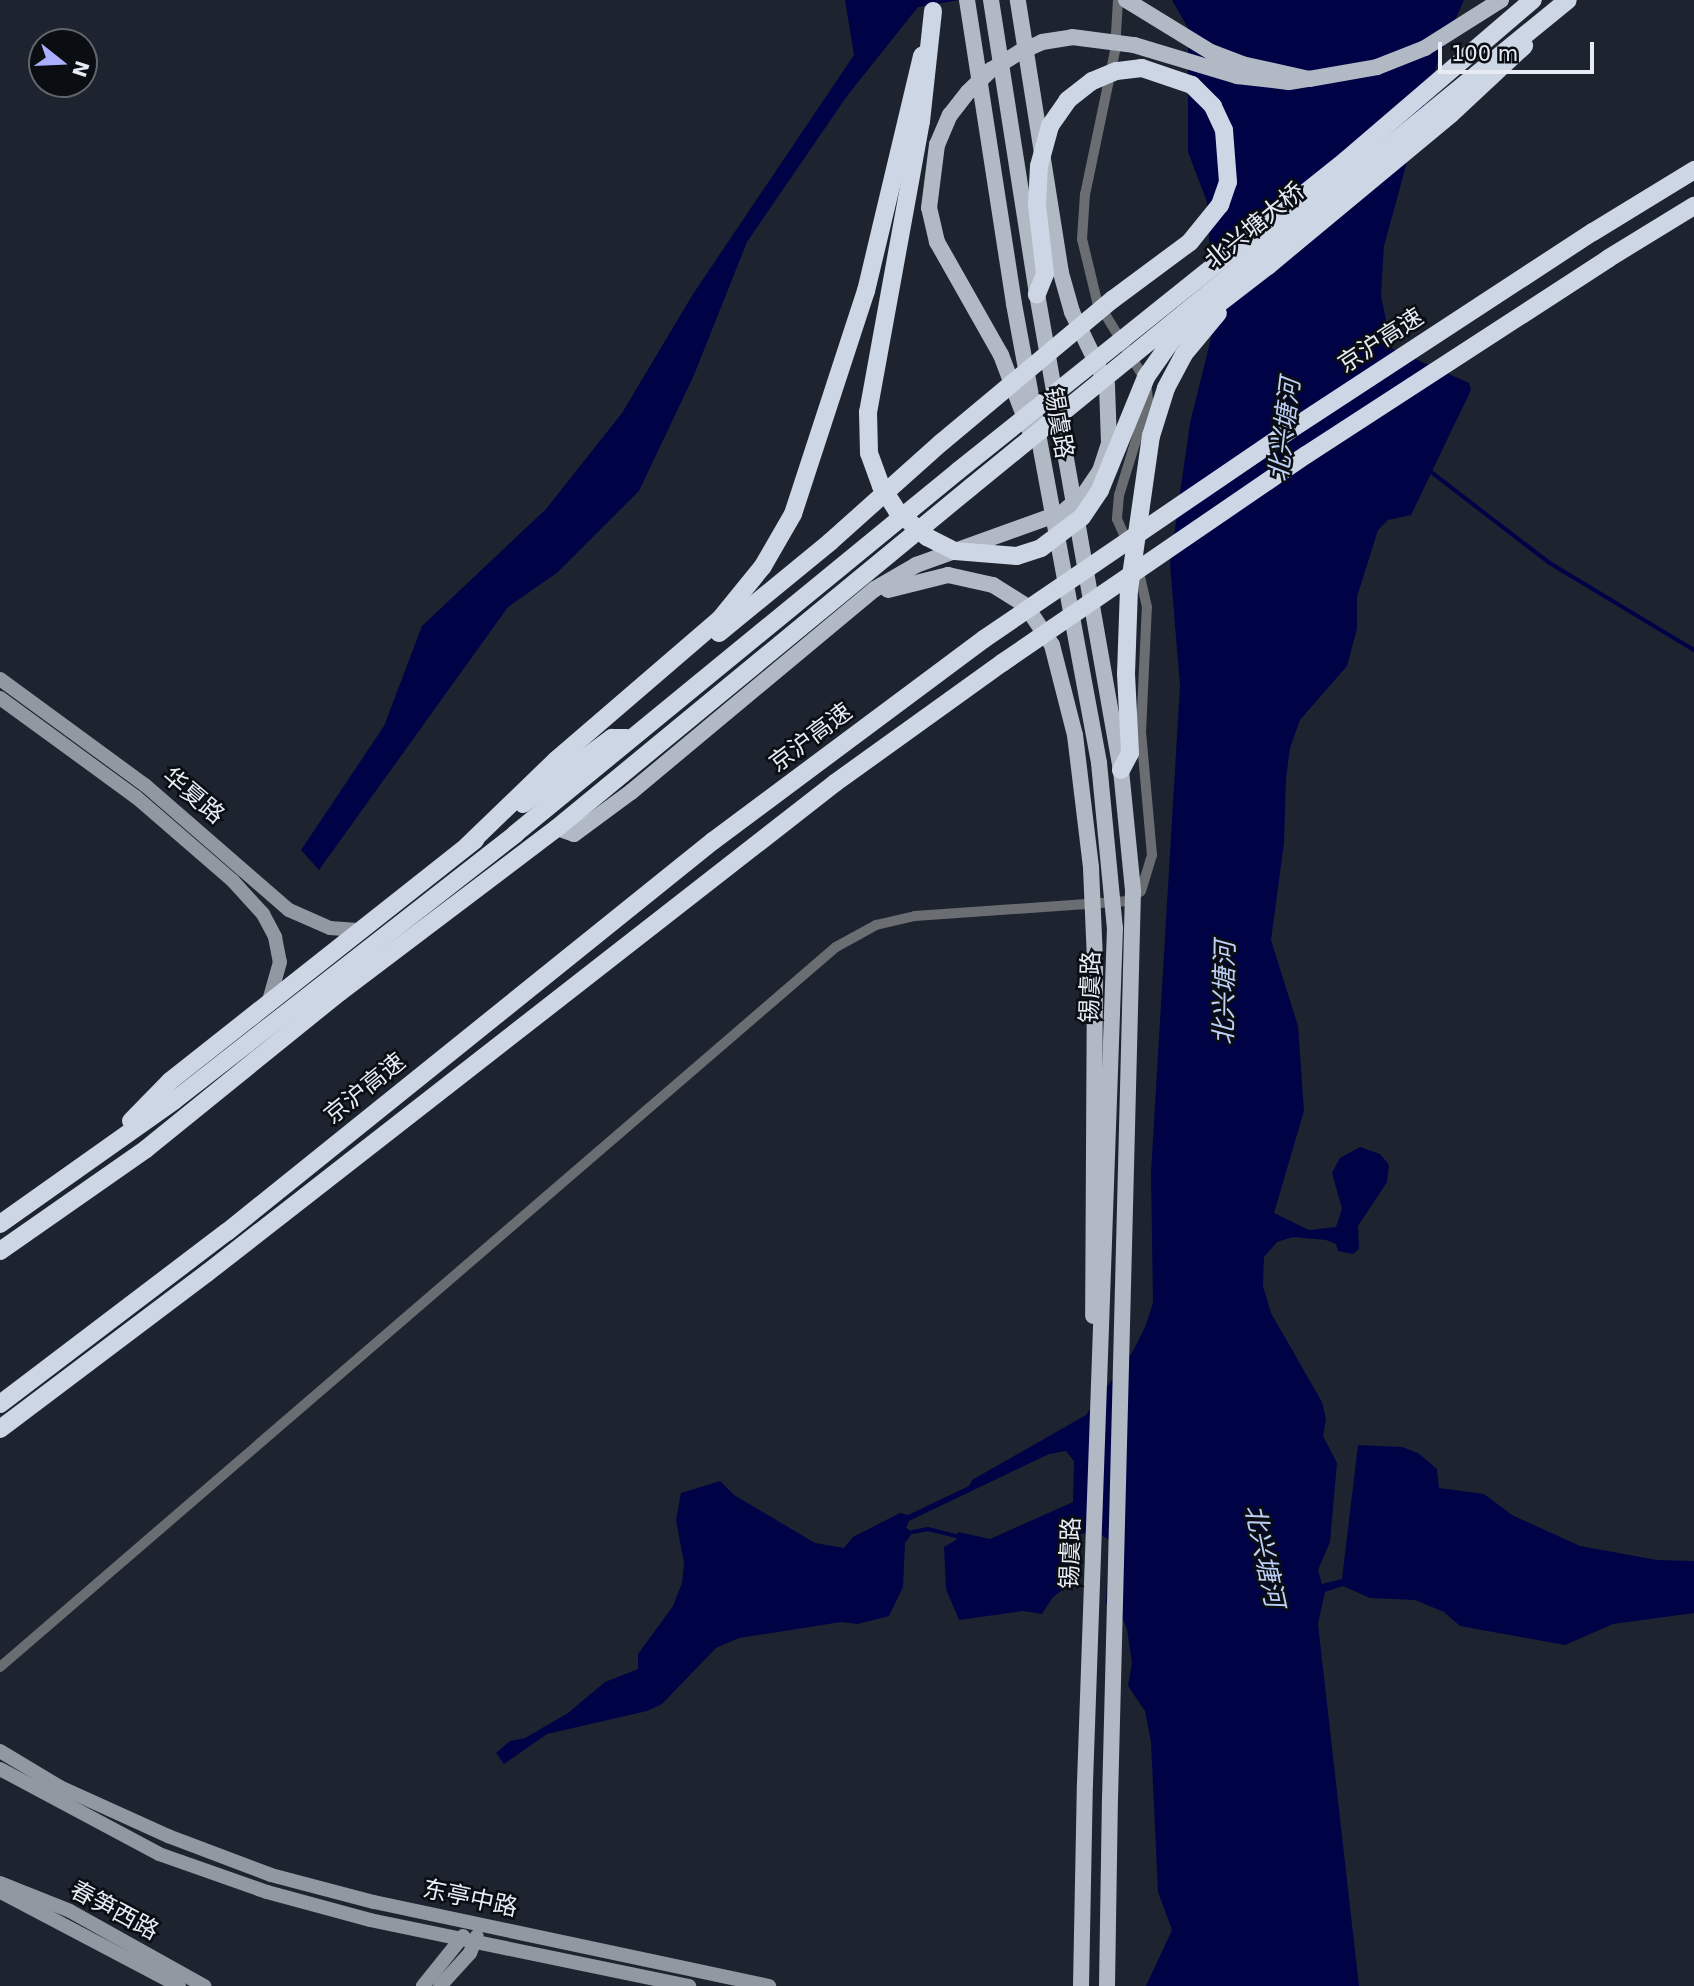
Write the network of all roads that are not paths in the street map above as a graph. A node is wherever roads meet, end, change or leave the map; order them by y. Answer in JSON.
{"nodes":[{"id":1,"x":967,"y":0,"type":"edge"},
{"id":2,"x":992,"y":0,"type":"edge"},
{"id":3,"x":1018,"y":0,"type":"edge"},
{"id":4,"x":1118,"y":0,"type":"edge"},
{"id":5,"x":1126,"y":0,"type":"edge"},
{"id":6,"x":1501,"y":0,"type":"edge"},
{"id":7,"x":1533,"y":0,"type":"edge"},
{"id":8,"x":1568,"y":0,"type":"edge"},
{"id":9,"x":1576,"y":0,"type":"edge"},
{"id":10,"x":933,"y":5,"type":"edge"},
{"id":11,"x":1309,"y":79,"type":"junction"},
{"id":12,"x":1694,"y":170,"type":"edge"},
{"id":13,"x":1694,"y":206,"type":"edge"},
{"id":14,"x":1269,"y":265,"type":"junction"},
{"id":15,"x":1037,"y":294,"type":"junction"},
{"id":16,"x":1041,"y":461,"type":"junction"},
{"id":17,"x":866,"y":598,"type":"junction"},
{"id":18,"x":0,"y":679,"type":"edge"},
{"id":19,"x":0,"y":698,"type":"edge"},
{"id":20,"x":622,"y":705,"type":"junction"},
{"id":21,"x":631,"y":738,"type":"junction"},
{"id":22,"x":1121,"y":770,"type":"junction"},
{"id":23,"x":557,"y":828,"type":"junction"},
{"id":24,"x":467,"y":846,"type":"junction"},
{"id":25,"x":361,"y":930,"type":"junction"},
{"id":26,"x":266,"y":1007,"type":"junction"},
{"id":27,"x":98,"y":1154,"type":"junction"},
{"id":28,"x":0,"y":1224,"type":"edge"},
{"id":29,"x":0,"y":1251,"type":"edge"},
{"id":30,"x":0,"y":1404,"type":"edge"},
{"id":31,"x":0,"y":1429,"type":"edge"},
{"id":32,"x":1098,"y":1441,"type":"junction"},
{"id":33,"x":0,"y":1667,"type":"edge"},
{"id":34,"x":0,"y":1751,"type":"edge"},
{"id":35,"x":0,"y":1769,"type":"edge"},
{"id":36,"x":0,"y":1883,"type":"edge"},
{"id":37,"x":0,"y":1892,"type":"edge"},
{"id":38,"x":478,"y":1924,"type":"junction"},
{"id":39,"x":458,"y":1939,"type":"junction"},
{"id":40,"x":477,"y":1943,"type":"junction"},
{"id":41,"x":179,"y":1986,"type":"edge"},
{"id":42,"x":204,"y":1986,"type":"edge"},
{"id":43,"x":423,"y":1986,"type":"edge"},
{"id":44,"x":440,"y":1986,"type":"edge"},
{"id":45,"x":689,"y":1986,"type":"edge"},
{"id":46,"x":769,"y":1986,"type":"edge"},
{"id":47,"x":1081,"y":1986,"type":"edge"},
{"id":48,"x":1107,"y":1986,"type":"edge"}],
"edges":[{"from":1,"to":16,"type":"main road","name":"锡虞路","bridge":true},
{"from":2,"to":15,"type":"main road","name":"锡虞路","bridge":true},
{"from":3,"to":17,"type":"main road"},
{"from":4,"to":33,"type":"street"},
{"from":5,"to":11,"type":"main road"},
{"from":6,"to":11,"type":"main road"},
{"from":7,"to":21,"type":"highway","name":"北兴塘大桥","bridge":true},
{"from":8,"to":23,"type":"highway","name":"北兴塘大桥","bridge":true},
{"from":9,"to":14,"type":"highway"},
{"from":10,"to":14,"type":"highway","bridge":true},
{"from":10,"to":20,"type":"highway"},
{"from":11,"to":16,"type":"main road","bridge":true},
{"from":12,"to":30,"type":"highway","name":"京沪高速","bridge":true},
{"from":13,"to":31,"type":"highway","name":"京沪高速","bridge":true},
{"from":14,"to":22,"type":"highway","bridge":true},
{"from":15,"to":20,"type":"highway","bridge":true},
{"from":15,"to":22,"type":"main road","name":"锡虞路","bridge":true},
{"from":16,"to":32,"type":"main road","name":"锡虞路","bridge":true},
{"from":17,"to":23,"type":"main road"},
{"from":17,"to":32,"type":"main road","bridge":true},
{"from":18,"to":25,"type":"main road","name":"华夏路"},
{"from":19,"to":26,"type":"main road","name":"华夏路"},
{"from":20,"to":24,"type":"highway"},
{"from":21,"to":24,"type":"highway"},
{"from":21,"to":27,"type":"highway","name":"北兴塘大桥"},
{"from":22,"to":48,"type":"main road","name":"锡虞路","bridge":true},
{"from":23,"to":29,"type":"highway","name":"北兴塘大桥"},
{"from":24,"to":25,"type":"highway"},
{"from":25,"to":26,"type":"highway"},
{"from":26,"to":27,"type":"highway"},
{"from":27,"to":28,"type":"highway"},
{"from":32,"to":47,"type":"main road","name":"锡虞路","bridge":true},
{"from":34,"to":38,"type":"main road","name":"东亭中路"},
{"from":35,"to":39,"type":"main road","name":"东亭中路"},
{"from":36,"to":42,"type":"main road","name":"春笋西路"},
{"from":37,"to":41,"type":"main road","name":"春笋西路"},
{"from":38,"to":39,"type":"main road"},
{"from":38,"to":40,"type":"main road"},
{"from":38,"to":46,"type":"main road","name":"东亭中路"},
{"from":39,"to":40,"type":"main road","name":"东亭中路"},
{"from":39,"to":43,"type":"main road"},
{"from":40,"to":44,"type":"main road"},
{"from":40,"to":45,"type":"main road","name":"东亭中路"}]}
